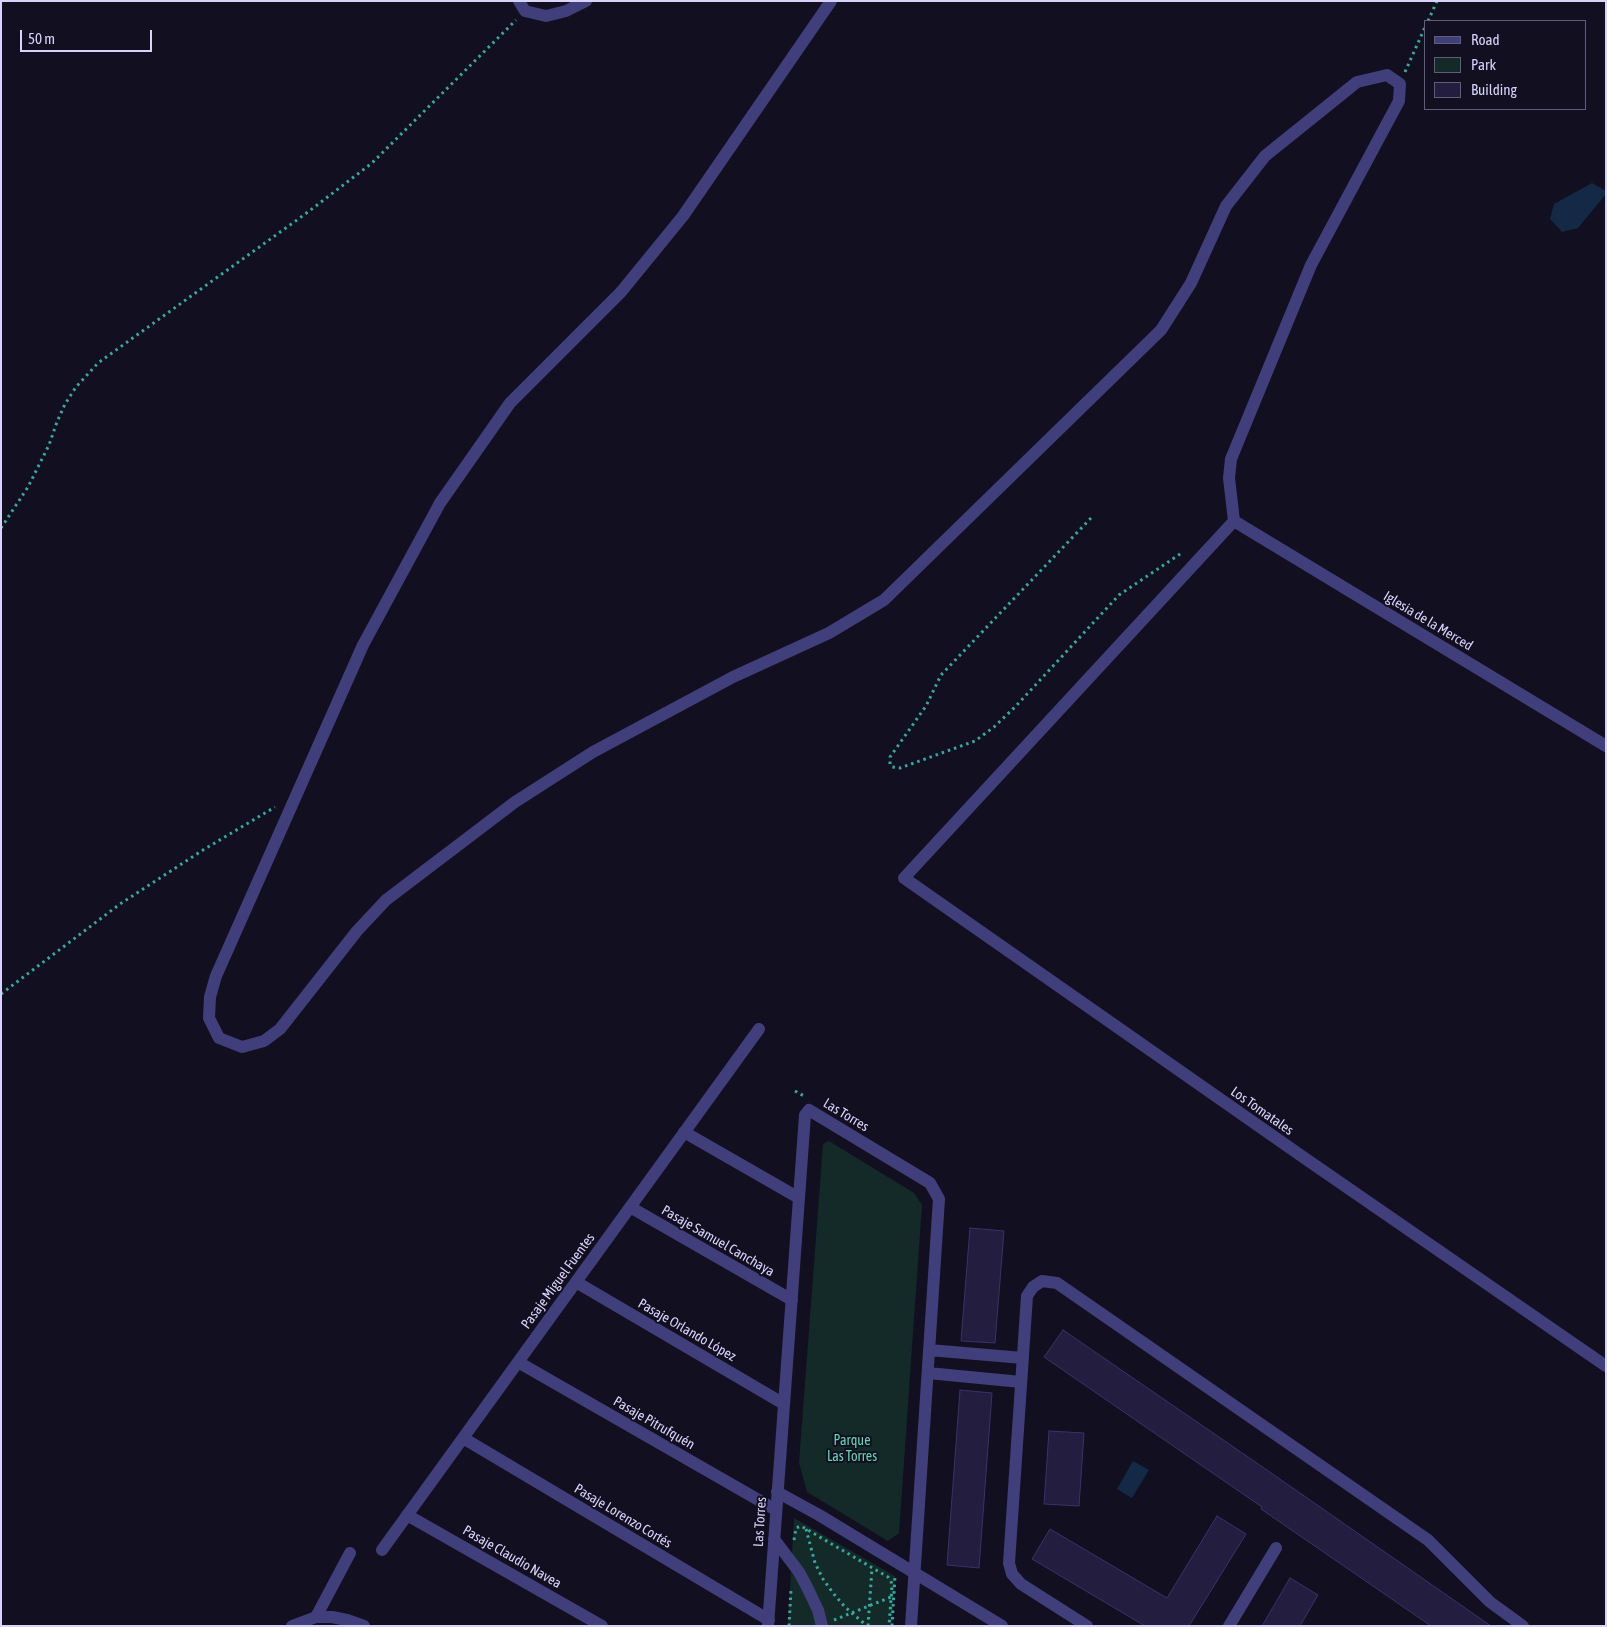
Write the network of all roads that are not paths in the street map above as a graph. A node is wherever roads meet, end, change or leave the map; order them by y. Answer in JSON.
{"nodes":[{"id":1,"x":586,"y":1,"type":"edge"},
{"id":2,"x":831,"y":1,"type":"edge"},
{"id":3,"x":522,"y":6,"type":"edge"},
{"id":4,"x":1234,"y":521,"type":"junction"},
{"id":5,"x":1606,"y":746,"type":"edge"},
{"id":6,"x":759,"y":1029,"type":"dead end"},
{"id":7,"x":684,"y":1132,"type":"junction"},
{"id":8,"x":799,"y":1198,"type":"junction"},
{"id":9,"x":630,"y":1207,"type":"junction"},
{"id":10,"x":576,"y":1282,"type":"junction"},
{"id":11,"x":792,"y":1300,"type":"junction"},
{"id":12,"x":929,"y":1350,"type":"junction"},
{"id":13,"x":1023,"y":1358,"type":"junction"},
{"id":14,"x":518,"y":1362,"type":"junction"},
{"id":15,"x":1606,"y":1366,"type":"edge"},
{"id":16,"x":928,"y":1373,"type":"junction"},
{"id":17,"x":1021,"y":1382,"type":"junction"},
{"id":18,"x":784,"y":1404,"type":"junction"},
{"id":19,"x":463,"y":1438,"type":"junction"},
{"id":20,"x":777,"y":1492,"type":"junction"},
{"id":21,"x":776,"y":1510,"type":"junction"},
{"id":22,"x":408,"y":1515,"type":"junction"},
{"id":23,"x":774,"y":1539,"type":"junction"},
{"id":24,"x":1276,"y":1548,"type":"dead end"},
{"id":25,"x":382,"y":1550,"type":"dead end"},
{"id":26,"x":350,"y":1553,"type":"dead end"},
{"id":27,"x":914,"y":1573,"type":"junction"},
{"id":28,"x":316,"y":1617,"type":"junction"},
{"id":29,"x":769,"y":1623,"type":"edge"},
{"id":30,"x":822,"y":1625,"type":"edge"},
{"id":31,"x":292,"y":1626,"type":"edge"},
{"id":32,"x":364,"y":1626,"type":"edge"},
{"id":33,"x":602,"y":1626,"type":"edge"},
{"id":34,"x":911,"y":1626,"type":"edge"},
{"id":35,"x":1002,"y":1626,"type":"edge"},
{"id":36,"x":1088,"y":1626,"type":"edge"},
{"id":37,"x":1229,"y":1626,"type":"edge"},
{"id":38,"x":1523,"y":1626,"type":"edge"}],
"edges":[{"from":1,"to":3,"type":"street"},
{"from":2,"to":4,"type":"street"},
{"from":4,"to":5,"type":"street","name":"Iglesia de la Merced"},
{"from":4,"to":15,"type":"street","name":"Los Tomatales"},
{"from":6,"to":7,"type":"street","name":"Pasaje Miguel Fuentes"},
{"from":7,"to":8,"type":"street"},
{"from":7,"to":9,"type":"street","name":"Pasaje Miguel Fuentes"},
{"from":8,"to":11,"type":"street","name":"Las Torres"},
{"from":8,"to":12,"type":"street","name":"Las Torres"},
{"from":9,"to":10,"type":"street","name":"Pasaje Miguel Fuentes"},
{"from":9,"to":11,"type":"street","name":"Pasaje Samuel Canchaya"},
{"from":10,"to":14,"type":"street","name":"Pasaje Miguel Fuentes"},
{"from":10,"to":18,"type":"street","name":"Pasaje Orlando López"},
{"from":11,"to":18,"type":"street","name":"Las Torres"},
{"from":12,"to":13,"type":"street"},
{"from":12,"to":16,"type":"street","name":"Las Torres"},
{"from":13,"to":17,"type":"street"},
{"from":13,"to":38,"type":"street"},
{"from":14,"to":19,"type":"street","name":"Pasaje Miguel Fuentes"},
{"from":14,"to":21,"type":"street","name":"Pasaje Pitrufquén"},
{"from":16,"to":17,"type":"street"},
{"from":16,"to":27,"type":"street","name":"Las Torres"},
{"from":17,"to":36,"type":"street"},
{"from":18,"to":20,"type":"street","name":"Las Torres"},
{"from":19,"to":22,"type":"street","name":"Pasaje Miguel Fuentes"},
{"from":19,"to":29,"type":"street","name":"Pasaje Lorenzo Cortés"},
{"from":20,"to":21,"type":"street","name":"Las Torres"},
{"from":20,"to":27,"type":"street"},
{"from":21,"to":23,"type":"street","name":"Las Torres"},
{"from":22,"to":25,"type":"street","name":"Pasaje Miguel Fuentes"},
{"from":22,"to":33,"type":"street","name":"Pasaje Claudio Navea"},
{"from":23,"to":29,"type":"street","name":"Las Torres"},
{"from":23,"to":30,"type":"street"},
{"from":24,"to":37,"type":"street"},
{"from":26,"to":28,"type":"street"},
{"from":27,"to":34,"type":"street","name":"Las Torres"},
{"from":27,"to":35,"type":"street"},
{"from":28,"to":31,"type":"street"},
{"from":28,"to":32,"type":"street"}]}
